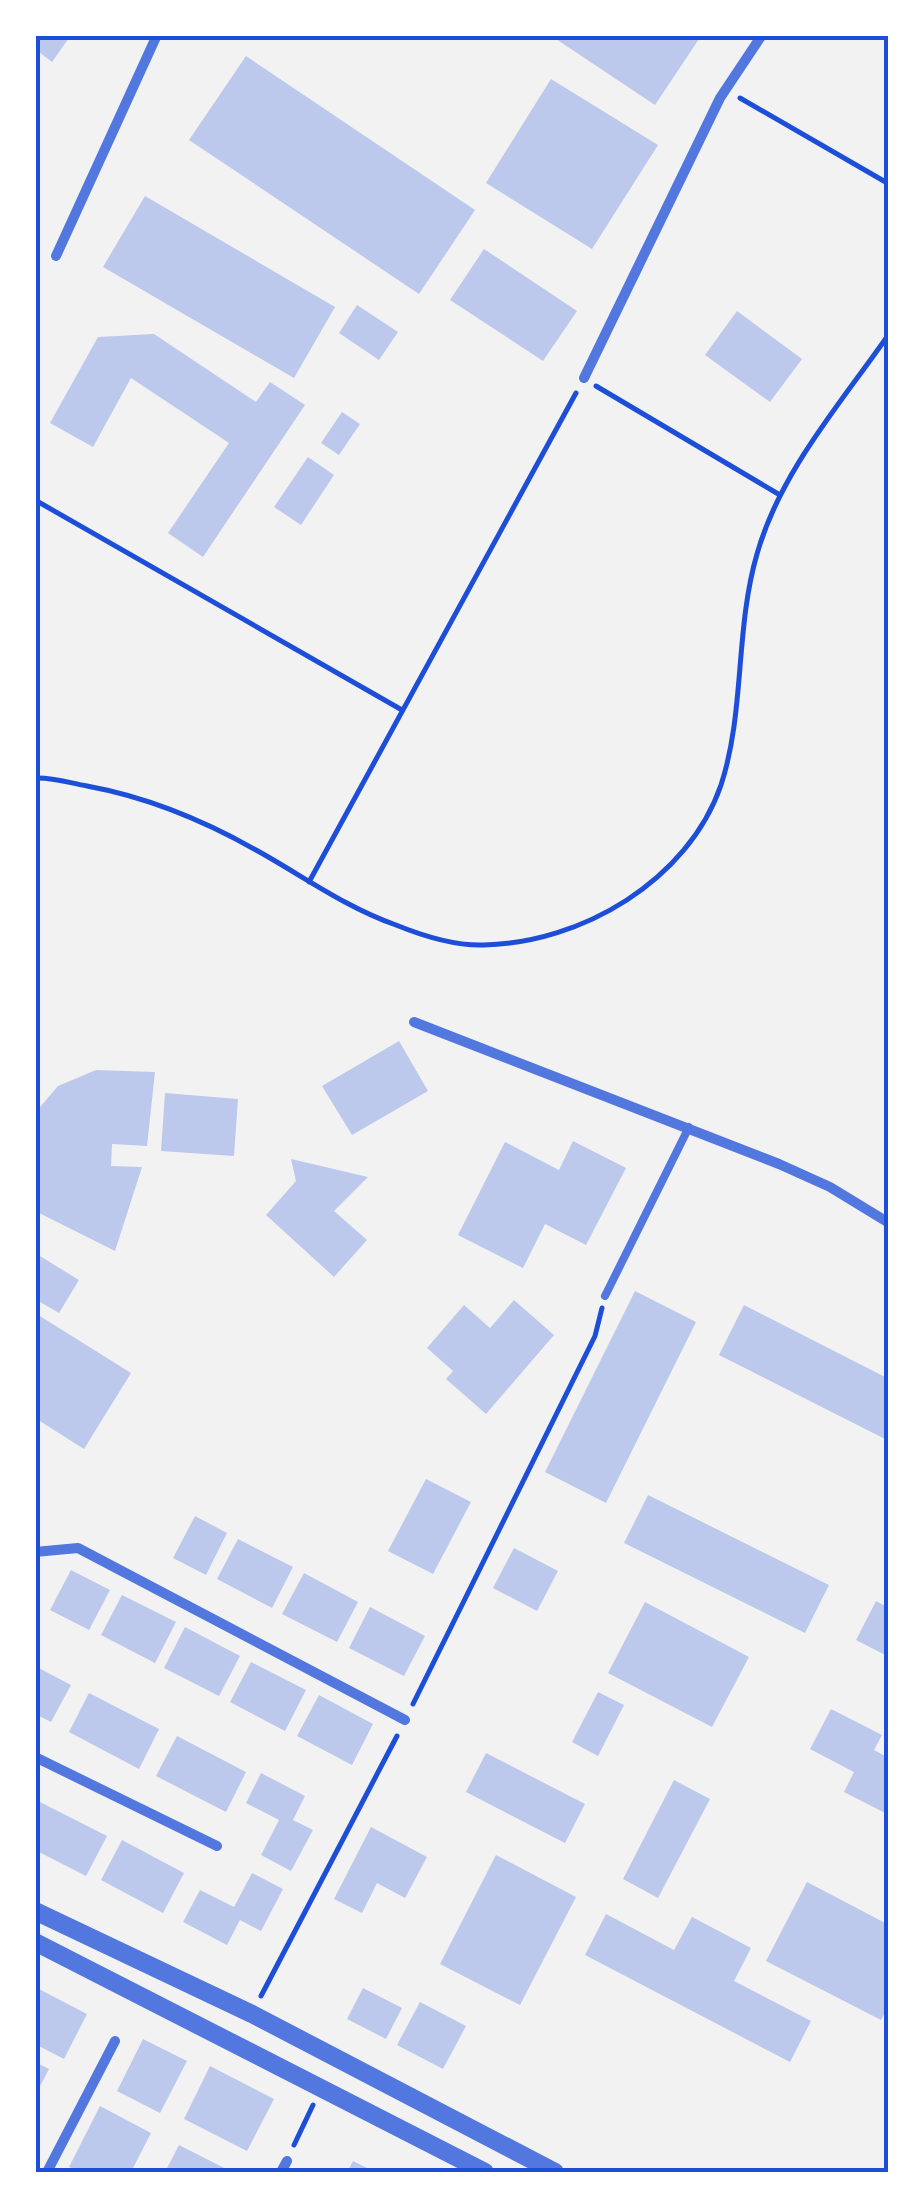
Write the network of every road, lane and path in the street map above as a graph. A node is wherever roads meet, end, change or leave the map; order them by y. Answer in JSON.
{"nodes":[{"id":1,"x":157,"y":35,"type":"edge"},
{"id":2,"x":762,"y":35,"type":"edge"},
{"id":3,"x":726,"y":90,"type":"junction"},
{"id":4,"x":889,"y":184,"type":"edge"},
{"id":5,"x":56,"y":256,"type":"dead end"},
{"id":6,"x":889,"y":334,"type":"edge"},
{"id":7,"x":584,"y":378,"type":"junction"},
{"id":8,"x":780,"y":495,"type":"junction"},
{"id":9,"x":35,"y":500,"type":"edge"},
{"id":10,"x":402,"y":710,"type":"junction"},
{"id":11,"x":35,"y":778,"type":"edge"},
{"id":12,"x":309,"y":882,"type":"junction"},
{"id":13,"x":414,"y":1022,"type":"dead end"},
{"id":14,"x":688,"y":1127,"type":"junction"},
{"id":15,"x":889,"y":1223,"type":"edge"},
{"id":16,"x":605,"y":1296,"type":"joint"},
{"id":17,"x":35,"y":1552,"type":"edge"},
{"id":18,"x":405,"y":1720,"type":"junction"},
{"id":19,"x":35,"y":1757,"type":"edge"},
{"id":20,"x":216,"y":1846,"type":"dead end"},
{"id":21,"x":35,"y":1910,"type":"edge"},
{"id":22,"x":35,"y":1942,"type":"edge"},
{"id":23,"x":252,"y":2014,"type":"junction"},
{"id":24,"x":115,"y":2040,"type":"dead end"},
{"id":25,"x":322,"y":2087,"type":"junction"},
{"id":26,"x":284,"y":2167,"type":"edge"},
{"id":27,"x":46,"y":2172,"type":"edge"},
{"id":28,"x":485,"y":2172,"type":"edge"},
{"id":29,"x":553,"y":2172,"type":"edge"}],
"edges":[{"from":1,"to":5,"type":"street"},
{"from":2,"to":3,"type":"street"},
{"from":3,"to":4,"type":"path"},
{"from":3,"to":7,"type":"street"},
{"from":6,"to":8,"type":"path"},
{"from":7,"to":8,"type":"path"},
{"from":7,"to":10,"type":"path"},
{"from":8,"to":12,"type":"path"},
{"from":9,"to":10,"type":"path"},
{"from":10,"to":12,"type":"path"},
{"from":11,"to":12,"type":"path"},
{"from":13,"to":14,"type":"street"},
{"from":14,"to":15,"type":"street"},
{"from":14,"to":16,"type":"lane"},
{"from":16,"to":18,"type":"path"},
{"from":17,"to":18,"type":"street"},
{"from":18,"to":23,"type":"path"},
{"from":19,"to":20,"type":"street"},
{"from":21,"to":23,"type":"street"},
{"from":22,"to":25,"type":"street"},
{"from":23,"to":29,"type":"street"},
{"from":24,"to":27,"type":"street"},
{"from":25,"to":26,"type":"path"},
{"from":25,"to":28,"type":"street"}]}
